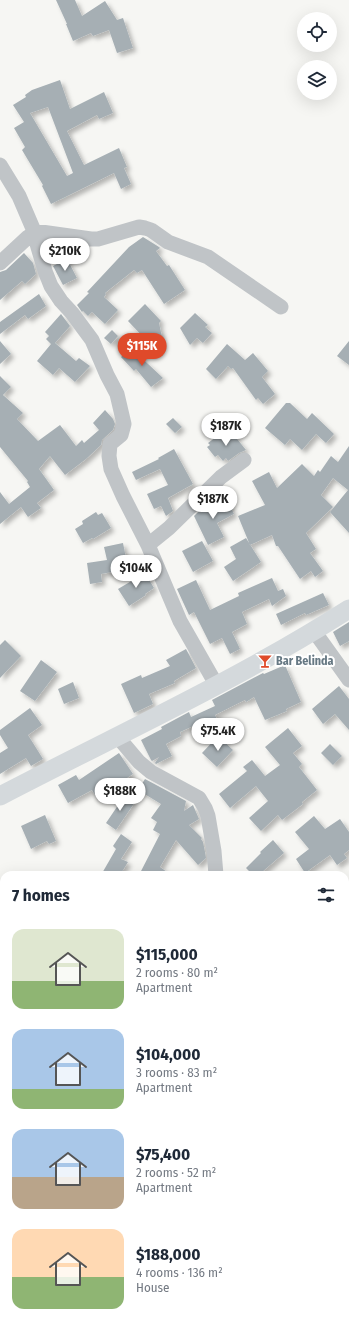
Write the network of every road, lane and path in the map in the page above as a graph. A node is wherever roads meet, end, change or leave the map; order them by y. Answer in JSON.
{"nodes":[{"id":1,"x":0,"y":165,"type":"edge"},
{"id":2,"x":34,"y":234,"type":"junction"},
{"id":3,"x":0,"y":263,"type":"edge"},
{"id":4,"x":281,"y":307,"type":"dead end"},
{"id":5,"x":244,"y":460,"type":"dead end"},
{"id":6,"x":148,"y":545,"type":"junction"},
{"id":7,"x":349,"y":609,"type":"edge"},
{"id":8,"x":314,"y":631,"type":"junction"},
{"id":9,"x":349,"y":680,"type":"edge"},
{"id":10,"x":217,"y":686,"type":"junction"},
{"id":11,"x":117,"y":736,"type":"junction"},
{"id":12,"x":0,"y":796,"type":"edge"},
{"id":13,"x":216,"y":871,"type":"edge"}],
"edges":[{"from":1,"to":2,"type":"street"},
{"from":2,"to":3,"type":"street"},
{"from":2,"to":4,"type":"street"},
{"from":2,"to":6,"type":"street"},
{"from":5,"to":6,"type":"street"},
{"from":6,"to":10,"type":"street"},
{"from":7,"to":8,"type":"main road"},
{"from":8,"to":9,"type":"street"},
{"from":8,"to":10,"type":"main road"},
{"from":10,"to":11,"type":"main road"},
{"from":11,"to":12,"type":"main road"},
{"from":11,"to":13,"type":"street"}]}
